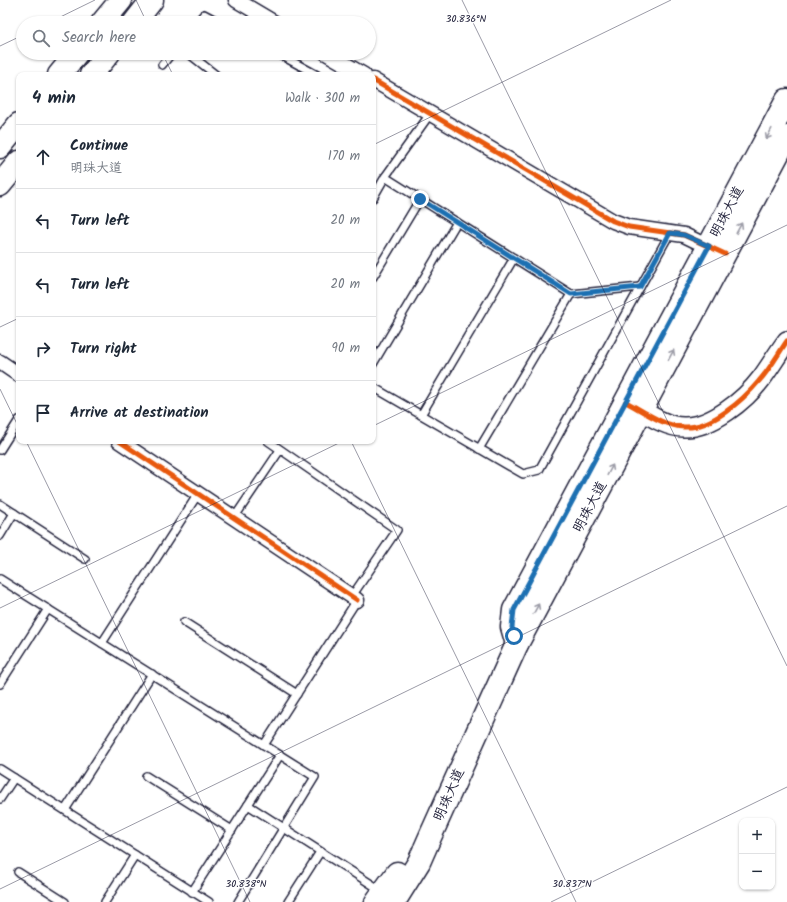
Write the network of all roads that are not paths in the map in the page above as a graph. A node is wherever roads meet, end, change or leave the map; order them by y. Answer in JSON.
{"nodes":[{"id":1,"x":121,"y":0,"type":"edge"},
{"id":2,"x":152,"y":0,"type":"edge"},
{"id":3,"x":236,"y":0,"type":"edge"},
{"id":4,"x":108,"y":16,"type":"edge"},
{"id":5,"x":139,"y":16,"type":"edge"},
{"id":6,"x":263,"y":16,"type":"edge"},
{"id":7,"x":71,"y":60,"type":"edge"},
{"id":8,"x":103,"y":60,"type":"edge"},
{"id":9,"x":166,"y":60,"type":"edge"},
{"id":10,"x":197,"y":60,"type":"edge"},
{"id":11,"x":290,"y":60,"type":"edge"},
{"id":12,"x":335,"y":60,"type":"edge"},
{"id":13,"x":162,"y":65,"type":"dead end"},
{"id":14,"x":348,"y":71,"type":"edge"},
{"id":15,"x":61,"y":72,"type":"edge"},
{"id":16,"x":93,"y":72,"type":"edge"},
{"id":17,"x":212,"y":72,"type":"edge"},
{"id":18,"x":312,"y":72,"type":"edge"},
{"id":19,"x":376,"y":82,"type":"edge"},
{"id":20,"x":787,"y":100,"type":"edge"},
{"id":21,"x":430,"y":114,"type":"junction"},
{"id":22,"x":16,"y":127,"type":"edge"},
{"id":23,"x":787,"y":138,"type":"edge"},
{"id":24,"x":0,"y":146,"type":"edge"},
{"id":25,"x":16,"y":166,"type":"edge"},
{"id":26,"x":385,"y":178,"type":"junction"},
{"id":27,"x":0,"y":185,"type":"edge"},
{"id":28,"x":376,"y":192,"type":"edge"},
{"id":29,"x":420,"y":199,"type":"junction"},
{"id":30,"x":457,"y":222,"type":"junction"},
{"id":31,"x":670,"y":233,"type":"junction"},
{"id":32,"x":717,"y":250,"type":"junction"},
{"id":33,"x":514,"y":258,"type":"junction"},
{"id":34,"x":376,"y":272,"type":"edge"},
{"id":35,"x":640,"y":287,"type":"junction"},
{"id":36,"x":571,"y":294,"type":"junction"},
{"id":37,"x":787,"y":341,"type":"edge"},
{"id":38,"x":376,"y":359,"type":"edge"},
{"id":39,"x":0,"y":362,"type":"edge"},
{"id":40,"x":16,"y":373,"type":"edge"},
{"id":41,"x":376,"y":389,"type":"edge"},
{"id":42,"x":634,"y":406,"type":"junction"},
{"id":43,"x":421,"y":415,"type":"junction"},
{"id":44,"x":16,"y":425,"type":"edge"},
{"id":45,"x":123,"y":444,"type":"edge"},
{"id":46,"x":272,"y":444,"type":"edge"},
{"id":47,"x":479,"y":449,"type":"junction"},
{"id":48,"x":0,"y":450,"type":"edge"},
{"id":49,"x":280,"y":450,"type":"junction"},
{"id":50,"x":198,"y":494,"type":"junction"},
{"id":51,"x":0,"y":504,"type":"edge"},
{"id":52,"x":14,"y":513,"type":"junction"},
{"id":53,"x":234,"y":518,"type":"junction"},
{"id":54,"x":0,"y":536,"type":"edge"},
{"id":55,"x":85,"y":559,"type":"dead end"},
{"id":56,"x":0,"y":579,"type":"edge"},
{"id":57,"x":354,"y":598,"type":"junction"},
{"id":58,"x":48,"y":609,"type":"junction"},
{"id":59,"x":184,"y":622,"type":"dead end"},
{"id":60,"x":102,"y":643,"type":"junction"},
{"id":61,"x":152,"y":674,"type":"junction"},
{"id":62,"x":0,"y":684,"type":"edge"},
{"id":63,"x":297,"y":694,"type":"junction"},
{"id":64,"x":264,"y":745,"type":"junction"},
{"id":65,"x":280,"y":755,"type":"junction"},
{"id":66,"x":0,"y":769,"type":"edge"},
{"id":67,"x":146,"y":776,"type":"dead end"},
{"id":68,"x":14,"y":778,"type":"junction"},
{"id":69,"x":0,"y":799,"type":"edge"},
{"id":70,"x":248,"y":805,"type":"junction"},
{"id":71,"x":65,"y":810,"type":"junction"},
{"id":72,"x":284,"y":828,"type":"junction"},
{"id":73,"x":232,"y":830,"type":"junction"},
{"id":74,"x":320,"y":852,"type":"junction"},
{"id":75,"x":135,"y":855,"type":"junction"},
{"id":76,"x":18,"y":872,"type":"dead end"},
{"id":77,"x":192,"y":892,"type":"junction"},
{"id":78,"x":387,"y":899,"type":"edge"},
{"id":79,"x":65,"y":902,"type":"edge"},
{"id":80,"x":105,"y":902,"type":"edge"},
{"id":81,"x":209,"y":902,"type":"edge"},
{"id":82,"x":238,"y":902,"type":"edge"},
{"id":83,"x":288,"y":902,"type":"edge"}],
"edges":[{"from":1,"to":4,"type":"main road"},
{"from":2,"to":5,"type":"main road"},
{"from":3,"to":6,"type":"street"},
{"from":7,"to":15,"type":"main road"},
{"from":8,"to":16,"type":"main road"},
{"from":9,"to":13,"type":"lane"},
{"from":10,"to":17,"type":"lane"},
{"from":11,"to":18,"type":"lane"},
{"from":12,"to":14,"type":"street"},
{"from":19,"to":21,"type":"street"},
{"from":20,"to":32,"type":"main road","name":"明珠大道","one_way":true},
{"from":21,"to":26,"type":"lane"},
{"from":21,"to":31,"type":"street"},
{"from":22,"to":24,"type":"main road"},
{"from":32,"to":23,"type":"main road","name":"明珠大道","one_way":true},
{"from":25,"to":27,"type":"main road"},
{"from":26,"to":28,"type":"lane"},
{"from":26,"to":29,"type":"lane"},
{"from":29,"to":30,"type":"lane"},
{"from":29,"to":34,"type":"lane"},
{"from":30,"to":33,"type":"lane"},
{"from":30,"to":38,"type":"lane"},
{"from":31,"to":32,"type":"street"},
{"from":31,"to":35,"type":"lane"},
{"from":32,"to":42,"type":"main road","name":"明珠大道"},
{"from":33,"to":36,"type":"lane"},
{"from":33,"to":43,"type":"lane"},
{"from":35,"to":36,"type":"lane"},
{"from":35,"to":47,"type":"lane"},
{"from":36,"to":47,"type":"lane"},
{"from":37,"to":42,"type":"street"},
{"from":39,"to":40,"type":"street"},
{"from":41,"to":43,"type":"lane"},
{"from":42,"to":78,"type":"main road","name":"明珠大道"},
{"from":43,"to":47,"type":"lane"},
{"from":44,"to":48,"type":"lane"},
{"from":45,"to":50,"type":"street"},
{"from":46,"to":49,"type":"lane"},
{"from":49,"to":53,"type":"lane"},
{"from":49,"to":57,"type":"lane"},
{"from":50,"to":53,"type":"street"},
{"from":50,"to":60,"type":"lane"},
{"from":51,"to":52,"type":"lane"},
{"from":52,"to":54,"type":"lane"},
{"from":52,"to":55,"type":"lane"},
{"from":53,"to":57,"type":"street"},
{"from":56,"to":58,"type":"lane"},
{"from":57,"to":63,"type":"lane"},
{"from":58,"to":60,"type":"lane"},
{"from":58,"to":62,"type":"lane"},
{"from":59,"to":63,"type":"lane"},
{"from":60,"to":61,"type":"lane"},
{"from":61,"to":64,"type":"lane"},
{"from":61,"to":71,"type":"lane"},
{"from":63,"to":64,"type":"lane"},
{"from":64,"to":65,"type":"lane"},
{"from":65,"to":70,"type":"lane"},
{"from":65,"to":72,"type":"lane"},
{"from":66,"to":68,"type":"lane"},
{"from":67,"to":73,"type":"lane"},
{"from":68,"to":69,"type":"lane"},
{"from":68,"to":71,"type":"lane"},
{"from":70,"to":72,"type":"lane"},
{"from":70,"to":73,"type":"lane"},
{"from":71,"to":75,"type":"lane"},
{"from":72,"to":74,"type":"lane"},
{"from":72,"to":82,"type":"lane"},
{"from":73,"to":77,"type":"lane"},
{"from":74,"to":78,"type":"lane"},
{"from":74,"to":83,"type":"lane"},
{"from":75,"to":77,"type":"lane"},
{"from":75,"to":80,"type":"lane"},
{"from":76,"to":79,"type":"lane"},
{"from":77,"to":81,"type":"lane"}]}
